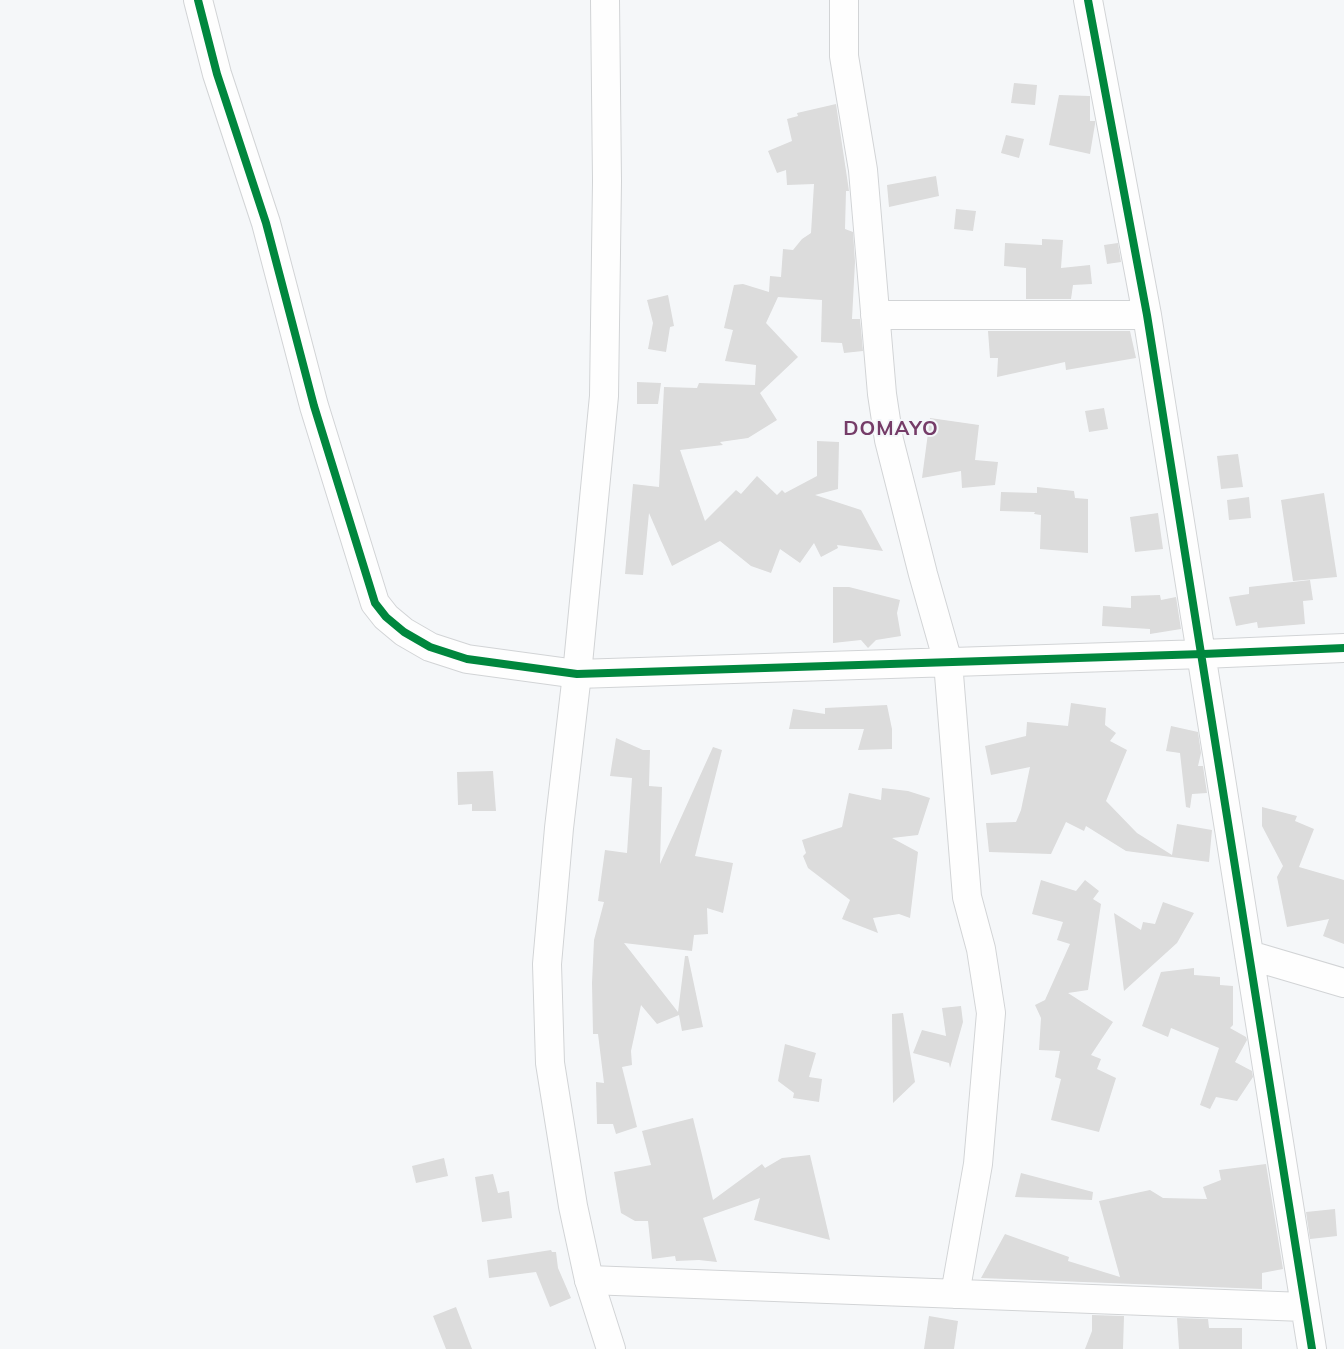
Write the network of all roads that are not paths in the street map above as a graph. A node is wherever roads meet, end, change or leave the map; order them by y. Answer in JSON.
{"nodes":[{"id":1,"x":198,"y":0,"type":"edge"},
{"id":2,"x":605,"y":0,"type":"edge"},
{"id":3,"x":844,"y":0,"type":"edge"},
{"id":4,"x":1088,"y":0,"type":"edge"},
{"id":5,"x":875,"y":315,"type":"junction"},
{"id":6,"x":1147,"y":315,"type":"junction"},
{"id":7,"x":1344,"y":648,"type":"edge"},
{"id":8,"x":1203,"y":654,"type":"junction"},
{"id":9,"x":948,"y":662,"type":"junction"},
{"id":10,"x":577,"y":674,"type":"junction"},
{"id":11,"x":1249,"y":955,"type":"junction"},
{"id":12,"x":1344,"y":983,"type":"edge"},
{"id":13,"x":590,"y":1280,"type":"junction"},
{"id":14,"x":954,"y":1294,"type":"junction"},
{"id":15,"x":1304,"y":1308,"type":"junction"},
{"id":16,"x":611,"y":1349,"type":"edge"},
{"id":17,"x":1312,"y":1349,"type":"edge"}],
"edges":[{"from":1,"to":10,"type":"street"},
{"from":2,"to":10,"type":"street"},
{"from":3,"to":5,"type":"street"},
{"from":4,"to":6,"type":"street"},
{"from":5,"to":6,"type":"street"},
{"from":5,"to":9,"type":"street"},
{"from":6,"to":8,"type":"street"},
{"from":7,"to":8,"type":"street"},
{"from":8,"to":9,"type":"street"},
{"from":8,"to":11,"type":"street"},
{"from":9,"to":10,"type":"street"},
{"from":9,"to":14,"type":"street"},
{"from":10,"to":13,"type":"street"},
{"from":11,"to":12,"type":"street"},
{"from":11,"to":15,"type":"street"},
{"from":13,"to":14,"type":"street"},
{"from":13,"to":16,"type":"street"},
{"from":14,"to":15,"type":"street"},
{"from":15,"to":17,"type":"street"}]}
